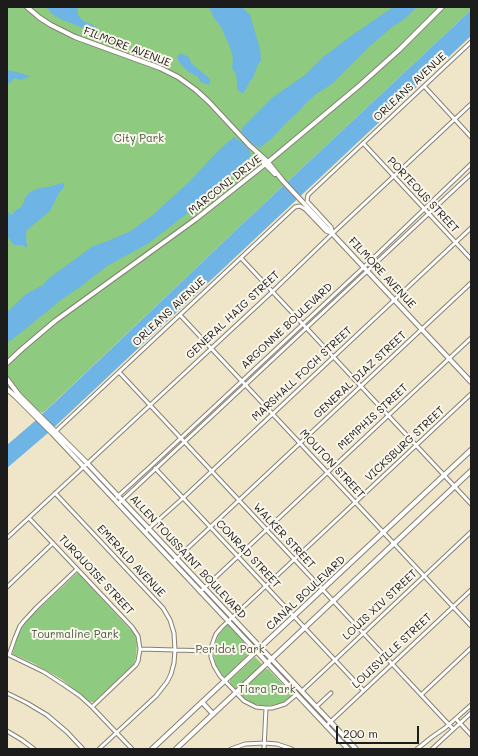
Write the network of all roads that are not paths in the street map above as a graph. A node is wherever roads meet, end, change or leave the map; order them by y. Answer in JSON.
{"nodes":[{"id":1,"x":27,"y":7,"type":"edge"},
{"id":2,"x":442,"y":7,"type":"edge"},
{"id":3,"x":471,"y":42,"type":"edge"},
{"id":4,"x":424,"y":86,"type":"junction"},
{"id":5,"x":471,"y":104,"type":"edge"},
{"id":6,"x":455,"y":119,"type":"junction"},
{"id":7,"x":471,"y":137,"type":"edge"},
{"id":8,"x":363,"y":143,"type":"junction"},
{"id":9,"x":266,"y":163,"type":"junction"},
{"id":10,"x":471,"y":164,"type":"edge"},
{"id":11,"x":471,"y":174,"type":"edge"},
{"id":12,"x":394,"y":176,"type":"junction"},
{"id":13,"x":424,"y":208,"type":"junction"},
{"id":14,"x":429,"y":214,"type":"junction"},
{"id":15,"x":471,"y":228,"type":"edge"},
{"id":16,"x":333,"y":233,"type":"junction"},
{"id":17,"x":456,"y":242,"type":"junction"},
{"id":18,"x":240,"y":258,"type":"junction"},
{"id":19,"x":471,"y":259,"type":"edge"},
{"id":20,"x":364,"y":266,"type":"junction"},
{"id":21,"x":368,"y":271,"type":"junction"},
{"id":22,"x":471,"y":283,"type":"edge"},
{"id":23,"x":272,"y":292,"type":"junction"},
{"id":24,"x":394,"y":300,"type":"junction"},
{"id":25,"x":180,"y":315,"type":"junction"},
{"id":26,"x":302,"y":324,"type":"junction"},
{"id":27,"x":307,"y":328,"type":"junction"},
{"id":28,"x":422,"y":330,"type":"junction"},
{"id":29,"x":471,"y":338,"type":"edge"},
{"id":30,"x":211,"y":348,"type":"junction"},
{"id":31,"x":333,"y":357,"type":"junction"},
{"id":32,"x":449,"y":358,"type":"junction"},
{"id":33,"x":7,"y":364,"type":"edge"},
{"id":34,"x":118,"y":372,"type":"junction"},
{"id":35,"x":7,"y":379,"type":"edge"},
{"id":36,"x":242,"y":381,"type":"junction"},
{"id":37,"x":471,"y":382,"type":"edge"},
{"id":38,"x":245,"y":385,"type":"junction"},
{"id":39,"x":361,"y":386,"type":"junction"},
{"id":40,"x":7,"y":389,"type":"edge"},
{"id":41,"x":471,"y":394,"type":"edge"},
{"id":42,"x":150,"y":405,"type":"junction"},
{"id":43,"x":272,"y":414,"type":"junction"},
{"id":44,"x":37,"y":415,"type":"junction"},
{"id":45,"x":388,"y":415,"type":"junction"},
{"id":46,"x":54,"y":431,"type":"junction"},
{"id":47,"x":180,"y":438,"type":"junction"},
{"id":48,"x":68,"y":442,"type":"junction"},
{"id":49,"x":184,"y":442,"type":"junction"},
{"id":50,"x":300,"y":443,"type":"junction"},
{"id":51,"x":416,"y":445,"type":"junction"},
{"id":52,"x":64,"y":446,"type":"junction"},
{"id":53,"x":471,"y":450,"type":"edge"},
{"id":54,"x":87,"y":463,"type":"junction"},
{"id":55,"x":152,"y":465,"type":"junction"},
{"id":56,"x":83,"y":467,"type":"junction"},
{"id":57,"x":156,"y":469,"type":"junction"},
{"id":58,"x":212,"y":471,"type":"junction"},
{"id":59,"x":471,"y":471,"type":"edge"},
{"id":60,"x":327,"y":472,"type":"junction"},
{"id":61,"x":445,"y":476,"type":"junction"},
{"id":62,"x":455,"y":486,"type":"junction"},
{"id":63,"x":56,"y":494,"type":"junction"},
{"id":64,"x":118,"y":496,"type":"junction"},
{"id":65,"x":183,"y":498,"type":"junction"},
{"id":66,"x":114,"y":499,"type":"junction"},
{"id":67,"x":122,"y":500,"type":"junction"},
{"id":68,"x":239,"y":501,"type":"junction"},
{"id":69,"x":355,"y":502,"type":"junction"},
{"id":70,"x":118,"y":504,"type":"junction"},
{"id":71,"x":471,"y":504,"type":"edge"},
{"id":72,"x":29,"y":518,"type":"junction"},
{"id":73,"x":211,"y":527,"type":"junction"},
{"id":74,"x":149,"y":528,"type":"junction"},
{"id":75,"x":266,"y":530,"type":"junction"},
{"id":76,"x":145,"y":532,"type":"junction"},
{"id":77,"x":471,"y":532,"type":"edge"},
{"id":78,"x":384,"y":533,"type":"junction"},
{"id":79,"x":7,"y":538,"type":"edge"},
{"id":80,"x":54,"y":543,"type":"junction"},
{"id":81,"x":394,"y":543,"type":"junction"},
{"id":82,"x":238,"y":556,"type":"junction"},
{"id":83,"x":177,"y":558,"type":"junction"},
{"id":84,"x":294,"y":559,"type":"junction"},
{"id":85,"x":173,"y":562,"type":"junction"},
{"id":86,"x":77,"y":569,"type":"junction"},
{"id":87,"x":424,"y":576,"type":"junction"},
{"id":88,"x":266,"y":586,"type":"junction"},
{"id":89,"x":7,"y":587,"type":"edge"},
{"id":90,"x":204,"y":588,"type":"junction"},
{"id":91,"x":323,"y":590,"type":"junction"},
{"id":92,"x":471,"y":590,"type":"edge"},
{"id":93,"x":200,"y":592,"type":"junction"},
{"id":94,"x":333,"y":600,"type":"junction"},
{"id":95,"x":218,"y":602,"type":"junction"},
{"id":96,"x":214,"y":606,"type":"junction"},
{"id":97,"x":454,"y":607,"type":"junction"},
{"id":98,"x":294,"y":616,"type":"junction"},
{"id":99,"x":232,"y":618,"type":"junction"},
{"id":100,"x":228,"y":621,"type":"junction"},
{"id":101,"x":471,"y":626,"type":"edge"},
{"id":102,"x":304,"y":627,"type":"junction"},
{"id":103,"x":364,"y":633,"type":"junction"},
{"id":104,"x":249,"y":635,"type":"junction"},
{"id":105,"x":244,"y":639,"type":"junction"},
{"id":106,"x":260,"y":647,"type":"junction"},
{"id":107,"x":471,"y":648,"type":"edge"},
{"id":108,"x":140,"y":649,"type":"junction"},
{"id":109,"x":175,"y":650,"type":"junction"},
{"id":110,"x":211,"y":651,"type":"junction"},
{"id":111,"x":256,"y":651,"type":"junction"},
{"id":112,"x":8,"y":655,"type":"edge"},
{"id":113,"x":272,"y":659,"type":"junction"},
{"id":114,"x":335,"y":660,"type":"junction"},
{"id":115,"x":267,"y":663,"type":"junction"},
{"id":116,"x":392,"y":664,"type":"junction"},
{"id":117,"x":288,"y":676,"type":"junction"},
{"id":118,"x":283,"y":680,"type":"junction"},
{"id":119,"x":224,"y":681,"type":"junction"},
{"id":120,"x":364,"y":690,"type":"junction"},
{"id":121,"x":302,"y":692,"type":"junction"},
{"id":122,"x":7,"y":693,"type":"edge"},
{"id":123,"x":235,"y":693,"type":"junction"},
{"id":124,"x":331,"y":693,"type":"dead end"},
{"id":125,"x":297,"y":694,"type":"junction"},
{"id":126,"x":421,"y":695,"type":"junction"},
{"id":127,"x":202,"y":702,"type":"junction"},
{"id":128,"x":471,"y":705,"type":"edge"},
{"id":129,"x":92,"y":707,"type":"junction"},
{"id":130,"x":266,"y":708,"type":"junction"},
{"id":131,"x":318,"y":709,"type":"junction"},
{"id":132,"x":471,"y":713,"type":"edge"},
{"id":133,"x":213,"y":714,"type":"junction"},
{"id":134,"x":315,"y":714,"type":"junction"},
{"id":135,"x":456,"y":719,"type":"junction"},
{"id":136,"x":330,"y":722,"type":"junction"},
{"id":137,"x":460,"y":723,"type":"junction"},
{"id":138,"x":449,"y":725,"type":"junction"},
{"id":139,"x":326,"y":726,"type":"junction"},
{"id":140,"x":453,"y":729,"type":"junction"},
{"id":141,"x":7,"y":731,"type":"edge"},
{"id":142,"x":116,"y":733,"type":"junction"},
{"id":143,"x":471,"y":734,"type":"edge"},
{"id":144,"x":264,"y":743,"type":"junction"},
{"id":145,"x":34,"y":749,"type":"edge"},
{"id":146,"x":83,"y":749,"type":"edge"},
{"id":147,"x":99,"y":749,"type":"edge"},
{"id":148,"x":132,"y":749,"type":"edge"},
{"id":149,"x":152,"y":749,"type":"edge"},
{"id":150,"x":176,"y":749,"type":"edge"},
{"id":151,"x":231,"y":749,"type":"edge"},
{"id":152,"x":264,"y":749,"type":"edge"},
{"id":153,"x":292,"y":749,"type":"edge"},
{"id":154,"x":348,"y":749,"type":"edge"},
{"id":155,"x":356,"y":749,"type":"edge"},
{"id":156,"x":418,"y":749,"type":"edge"},
{"id":157,"x":432,"y":749,"type":"edge"}],
"edges":[{"from":1,"to":9,"type":"main road","name":"FILMORE AVENUE"},
{"from":2,"to":9,"type":"main road","name":"MARCONI DRIVE"},
{"from":3,"to":4,"type":"street","name":"ORLEANS AVENUE"},
{"from":4,"to":6,"type":"street"},
{"from":4,"to":8,"type":"street","name":"ORLEANS AVENUE"},
{"from":5,"to":6,"type":"street","name":"GENERAL HAIG STREET"},
{"from":6,"to":7,"type":"street"},
{"from":6,"to":12,"type":"street","name":"GENERAL HAIG STREET"},
{"from":8,"to":12,"type":"street","name":"PORTEOUS STREET"},
{"from":8,"to":16,"type":"street","name":"ORLEANS AVENUE"},
{"from":9,"to":16,"type":"main road","name":"FILMORE AVENUE"},
{"from":9,"to":33,"type":"main road","name":"MARCONI DRIVE"},
{"from":10,"to":13,"type":"street","name":"ARGONNE BOULEVARD"},
{"from":11,"to":14,"type":"street","name":"ARGONNE BOULEVARD"},
{"from":12,"to":13,"type":"street","name":"PORTEOUS STREET"},
{"from":12,"to":16,"type":"street","name":"GENERAL HAIG STREET"},
{"from":13,"to":14,"type":"street","name":"PORTEOUS STREET"},
{"from":13,"to":20,"type":"street","name":"ARGONNE BOULEVARD"},
{"from":14,"to":17,"type":"street","name":"PORTEOUS STREET"},
{"from":14,"to":21,"type":"street","name":"ARGONNE BOULEVARD"},
{"from":15,"to":17,"type":"street","name":"MARSHALL FOCH STREET"},
{"from":16,"to":18,"type":"street","name":"ORLEANS AVENUE"},
{"from":16,"to":20,"type":"main road","name":"FILMORE AVENUE"},
{"from":16,"to":23,"type":"street","name":"GENERAL HAIG STREET"},
{"from":17,"to":19,"type":"street","name":"PORTEOUS STREET"},
{"from":17,"to":24,"type":"street","name":"MARSHALL FOCH STREET"},
{"from":18,"to":23,"type":"street"},
{"from":18,"to":25,"type":"street","name":"ORLEANS AVENUE"},
{"from":20,"to":21,"type":"main road","name":"FILMORE AVENUE"},
{"from":20,"to":26,"type":"street","name":"ARGONNE BOULEVARD"},
{"from":21,"to":24,"type":"main road","name":"FILMORE AVENUE"},
{"from":21,"to":27,"type":"street","name":"ARGONNE BOULEVARD"},
{"from":22,"to":28,"type":"street","name":"GENERAL DIAZ STREET"},
{"from":23,"to":26,"type":"street"},
{"from":23,"to":30,"type":"street","name":"GENERAL HAIG STREET"},
{"from":24,"to":28,"type":"main road","name":"FILMORE AVENUE"},
{"from":24,"to":31,"type":"street","name":"MARSHALL FOCH STREET"},
{"from":25,"to":30,"type":"street","name":"MOUTON STREET"},
{"from":25,"to":34,"type":"street","name":"ORLEANS AVENUE"},
{"from":26,"to":27,"type":"street"},
{"from":26,"to":36,"type":"street","name":"ARGONNE BOULEVARD"},
{"from":27,"to":31,"type":"street"},
{"from":27,"to":38,"type":"street","name":"ARGONNE BOULEVARD"},
{"from":28,"to":32,"type":"main road","name":"FILMORE AVENUE"},
{"from":28,"to":39,"type":"street","name":"GENERAL DIAZ STREET"},
{"from":29,"to":32,"type":"street","name":"MEMPHIS STREET"},
{"from":30,"to":36,"type":"street","name":"MOUTON STREET"},
{"from":30,"to":42,"type":"street","name":"GENERAL HAIG STREET"},
{"from":31,"to":39,"type":"street"},
{"from":31,"to":43,"type":"street","name":"MARSHALL FOCH STREET"},
{"from":32,"to":37,"type":"main road","name":"FILMORE AVENUE"},
{"from":32,"to":45,"type":"street","name":"MEMPHIS STREET"},
{"from":34,"to":42,"type":"street","name":"WALKER STREET"},
{"from":34,"to":46,"type":"street","name":"ORLEANS AVENUE"},
{"from":35,"to":44,"type":"main road","name":"ALLEN TOUSSAINT BOULEVARD"},
{"from":36,"to":38,"type":"street","name":"MOUTON STREET"},
{"from":36,"to":47,"type":"street","name":"ARGONNE BOULEVARD"},
{"from":38,"to":43,"type":"street","name":"MOUTON STREET"},
{"from":38,"to":49,"type":"street","name":"ARGONNE BOULEVARD"},
{"from":39,"to":45,"type":"street"},
{"from":39,"to":50,"type":"street","name":"GENERAL DIAZ STREET"},
{"from":40,"to":44,"type":"main road","name":"ALLEN TOUSSAINT BOULEVARD"},
{"from":41,"to":51,"type":"street","name":"VICKSBURG STREET"},
{"from":42,"to":47,"type":"street","name":"WALKER STREET"},
{"from":42,"to":54,"type":"street","name":"GENERAL HAIG STREET"},
{"from":43,"to":50,"type":"street","name":"MOUTON STREET"},
{"from":43,"to":58,"type":"street","name":"MARSHALL FOCH STREET"},
{"from":44,"to":46,"type":"main road","name":"ALLEN TOUSSAINT BOULEVARD"},
{"from":45,"to":51,"type":"street"},
{"from":45,"to":60,"type":"street","name":"MEMPHIS STREET"},
{"from":46,"to":48,"type":"main road","name":"ALLEN TOUSSAINT BOULEVARD"},
{"from":46,"to":52,"type":"main road","name":"ALLEN TOUSSAINT BOULEVARD"},
{"from":47,"to":49,"type":"street","name":"WALKER STREET"},
{"from":47,"to":55,"type":"street","name":"ARGONNE BOULEVARD"},
{"from":48,"to":52,"type":"main road"},
{"from":48,"to":54,"type":"main road","name":"ALLEN TOUSSAINT BOULEVARD"},
{"from":49,"to":57,"type":"street","name":"ARGONNE BOULEVARD"},
{"from":49,"to":58,"type":"street","name":"WALKER STREET"},
{"from":50,"to":60,"type":"street","name":"MOUTON STREET"},
{"from":50,"to":68,"type":"street","name":"GENERAL DIAZ STREET"},
{"from":51,"to":61,"type":"street"},
{"from":51,"to":69,"type":"street","name":"VICKSBURG STREET"},
{"from":52,"to":56,"type":"main road","name":"ALLEN TOUSSAINT BOULEVARD"},
{"from":53,"to":61,"type":"main road","name":"CANAL BOULEVARD"},
{"from":54,"to":56,"type":"street","name":"GENERAL HAIG STREET"},
{"from":54,"to":64,"type":"main road","name":"ALLEN TOUSSAINT BOULEVARD"},
{"from":55,"to":57,"type":"street","name":"CONRAD STREET"},
{"from":55,"to":64,"type":"street","name":"ARGONNE BOULEVARD"},
{"from":56,"to":63,"type":"street","name":"GENERAL HAIG STREET"},
{"from":56,"to":66,"type":"main road","name":"ALLEN TOUSSAINT BOULEVARD"},
{"from":57,"to":65,"type":"street","name":"CONRAD STREET"},
{"from":57,"to":67,"type":"street","name":"ARGONNE BOULEVARD"},
{"from":58,"to":65,"type":"street","name":"MARSHALL FOCH STREET"},
{"from":58,"to":68,"type":"street","name":"WALKER STREET"},
{"from":59,"to":62,"type":"main road"},
{"from":60,"to":69,"type":"street","name":"MOUTON STREET"},
{"from":60,"to":75,"type":"street","name":"MEMPHIS STREET"},
{"from":61,"to":62,"type":"street"},
{"from":61,"to":78,"type":"main road","name":"CANAL BOULEVARD"},
{"from":62,"to":71,"type":"street"},
{"from":62,"to":81,"type":"main road"},
{"from":63,"to":72,"type":"street","name":"GENERAL HAIG STREET"},
{"from":63,"to":109,"type":"street","name":"EMERALD AVENUE"},
{"from":64,"to":66,"type":"street","name":"ARGONNE BOULEVARD"},
{"from":64,"to":67,"type":"main road","name":"ALLEN TOUSSAINT BOULEVARD"},
{"from":65,"to":73,"type":"street","name":"CONRAD STREET"},
{"from":65,"to":74,"type":"street","name":"MARSHALL FOCH STREET"},
{"from":66,"to":70,"type":"main road","name":"ALLEN TOUSSAINT BOULEVARD"},
{"from":67,"to":70,"type":"street","name":"ARGONNE BOULEVARD"},
{"from":67,"to":74,"type":"main road","name":"ALLEN TOUSSAINT BOULEVARD"},
{"from":68,"to":73,"type":"street","name":"GENERAL DIAZ STREET"},
{"from":68,"to":75,"type":"street","name":"WALKER STREET"},
{"from":69,"to":78,"type":"street","name":"MOUTON STREET"},
{"from":69,"to":84,"type":"street","name":"VICKSBURG STREET"},
{"from":70,"to":76,"type":"main road","name":"ALLEN TOUSSAINT BOULEVARD"},
{"from":72,"to":79,"type":"street","name":"GENERAL HAIG STREET"},
{"from":72,"to":80,"type":"street","name":"TURQUOISE STREET"},
{"from":73,"to":82,"type":"street","name":"CONRAD STREET"},
{"from":73,"to":83,"type":"street","name":"GENERAL DIAZ STREET"},
{"from":74,"to":76,"type":"street","name":"MARSHALL FOCH STREET"},
{"from":74,"to":83,"type":"main road","name":"ALLEN TOUSSAINT BOULEVARD"},
{"from":75,"to":82,"type":"street","name":"MEMPHIS STREET"},
{"from":75,"to":84,"type":"street","name":"WALKER STREET"},
{"from":76,"to":85,"type":"main road","name":"ALLEN TOUSSAINT BOULEVARD"},
{"from":77,"to":87,"type":"street","name":"LOUIS XIV STREET"},
{"from":78,"to":81,"type":"street","name":"MOUTON STREET"},
{"from":78,"to":91,"type":"main road","name":"CANAL BOULEVARD"},
{"from":80,"to":86,"type":"street","name":"TURQUOISE STREET"},
{"from":80,"to":89,"type":"street"},
{"from":81,"to":87,"type":"street","name":"MOUTON STREET"},
{"from":81,"to":94,"type":"main road"},
{"from":82,"to":88,"type":"street","name":"CONRAD STREET"},
{"from":82,"to":90,"type":"street","name":"MEMPHIS STREET"},
{"from":83,"to":85,"type":"street","name":"GENERAL DIAZ STREET"},
{"from":83,"to":90,"type":"main road","name":"ALLEN TOUSSAINT BOULEVARD"},
{"from":84,"to":88,"type":"street","name":"VICKSBURG STREET"},
{"from":84,"to":91,"type":"street","name":"WALKER STREET"},
{"from":85,"to":93,"type":"main road","name":"ALLEN TOUSSAINT BOULEVARD"},
{"from":86,"to":108,"type":"street","name":"TURQUOISE STREET"},
{"from":86,"to":112,"type":"street"},
{"from":87,"to":97,"type":"street","name":"MOUTON STREET"},
{"from":87,"to":103,"type":"street","name":"LOUIS XIV STREET"},
{"from":88,"to":98,"type":"street","name":"CONRAD STREET"},
{"from":88,"to":99,"type":"street","name":"VICKSBURG STREET"},
{"from":90,"to":93,"type":"street","name":"MEMPHIS STREET"},
{"from":90,"to":95,"type":"main road","name":"ALLEN TOUSSAINT BOULEVARD"},
{"from":91,"to":94,"type":"street","name":"WALKER STREET"},
{"from":91,"to":98,"type":"main road","name":"CANAL BOULEVARD"},
{"from":92,"to":97,"type":"street","name":"LOUISVILLE STREET"},
{"from":93,"to":96,"type":"main road","name":"ALLEN TOUSSAINT BOULEVARD"},
{"from":94,"to":102,"type":"main road"},
{"from":94,"to":103,"type":"street","name":"WALKER STREET"},
{"from":95,"to":96,"type":"main road"},
{"from":95,"to":99,"type":"main road","name":"ALLEN TOUSSAINT BOULEVARD"},
{"from":96,"to":100,"type":"main road","name":"ALLEN TOUSSAINT BOULEVARD"},
{"from":97,"to":101,"type":"street","name":"MOUTON STREET"},
{"from":97,"to":116,"type":"street","name":"LOUISVILLE STREET"},
{"from":98,"to":102,"type":"street","name":"CONRAD STREET"},
{"from":98,"to":106,"type":"main road","name":"CANAL BOULEVARD"},
{"from":99,"to":100,"type":"street","name":"VICKSBURG STREET"},
{"from":99,"to":104,"type":"main road","name":"ALLEN TOUSSAINT BOULEVARD"},
{"from":100,"to":105,"type":"main road","name":"ALLEN TOUSSAINT BOULEVARD"},
{"from":100,"to":110,"type":"street","name":"VICKSBURG STREET"},
{"from":102,"to":113,"type":"main road"},
{"from":102,"to":114,"type":"street","name":"CONRAD STREET"},
{"from":103,"to":114,"type":"street","name":"LOUIS XIV STREET"},
{"from":103,"to":116,"type":"street","name":"WALKER STREET"},
{"from":104,"to":105,"type":"main road"},
{"from":104,"to":106,"type":"main road","name":"ALLEN TOUSSAINT BOULEVARD"},
{"from":105,"to":111,"type":"main road","name":"ALLEN TOUSSAINT BOULEVARD"},
{"from":106,"to":111,"type":"main road","name":"CANAL BOULEVARD"},
{"from":106,"to":113,"type":"main road","name":"ALLEN TOUSSAINT BOULEVARD"},
{"from":107,"to":126,"type":"street"},
{"from":108,"to":109,"type":"street"},
{"from":108,"to":129,"type":"street"},
{"from":109,"to":110,"type":"street"},
{"from":109,"to":142,"type":"street","name":"EMERALD AVENUE"},
{"from":110,"to":119,"type":"street"},
{"from":111,"to":115,"type":"main road","name":"ALLEN TOUSSAINT BOULEVARD"},
{"from":111,"to":119,"type":"main road","name":"CANAL BOULEVARD"},
{"from":112,"to":129,"type":"street"},
{"from":113,"to":115,"type":"main road"},
{"from":113,"to":117,"type":"main road","name":"ALLEN TOUSSAINT BOULEVARD"},
{"from":114,"to":120,"type":"street","name":"CONRAD STREET"},
{"from":114,"to":121,"type":"street","name":"LOUIS XIV STREET"},
{"from":115,"to":118,"type":"main road","name":"ALLEN TOUSSAINT BOULEVARD"},
{"from":115,"to":123,"type":"main road"},
{"from":116,"to":120,"type":"street","name":"LOUISVILLE STREET"},
{"from":116,"to":126,"type":"street","name":"WALKER STREET"},
{"from":117,"to":118,"type":"main road"},
{"from":117,"to":121,"type":"main road","name":"ALLEN TOUSSAINT BOULEVARD"},
{"from":118,"to":125,"type":"main road","name":"ALLEN TOUSSAINT BOULEVARD"},
{"from":119,"to":123,"type":"street"},
{"from":119,"to":127,"type":"main road","name":"CANAL BOULEVARD"},
{"from":120,"to":136,"type":"street","name":"LOUISVILLE STREET"},
{"from":121,"to":131,"type":"main road","name":"ALLEN TOUSSAINT BOULEVARD"},
{"from":122,"to":146,"type":"street"},
{"from":123,"to":130,"type":"street"},
{"from":123,"to":133,"type":"main road"},
{"from":124,"to":131,"type":"street"},
{"from":125,"to":130,"type":"street"},
{"from":125,"to":134,"type":"main road","name":"ALLEN TOUSSAINT BOULEVARD"},
{"from":126,"to":138,"type":"street","name":"WALKER STREET"},
{"from":127,"to":133,"type":"main road"},
{"from":127,"to":149,"type":"main road","name":"CANAL BOULEVARD"},
{"from":128,"to":135,"type":"street"},
{"from":129,"to":142,"type":"street"},
{"from":130,"to":144,"type":"street"},
{"from":131,"to":134,"type":"main road"},
{"from":131,"to":136,"type":"main road","name":"ALLEN TOUSSAINT BOULEVARD"},
{"from":132,"to":137,"type":"street"},
{"from":133,"to":150,"type":"main road"},
{"from":134,"to":139,"type":"main road","name":"ALLEN TOUSSAINT BOULEVARD"},
{"from":135,"to":137,"type":"street"},
{"from":135,"to":138,"type":"street"},
{"from":136,"to":139,"type":"street","name":"LOUISVILLE STREET"},
{"from":136,"to":155,"type":"main road","name":"ALLEN TOUSSAINT BOULEVARD"},
{"from":137,"to":140,"type":"street"},
{"from":137,"to":143,"type":"street"},
{"from":138,"to":140,"type":"street","name":"WALKER STREET"},
{"from":138,"to":156,"type":"street"},
{"from":139,"to":154,"type":"main road","name":"ALLEN TOUSSAINT BOULEVARD"},
{"from":140,"to":157,"type":"street"},
{"from":141,"to":145,"type":"street"},
{"from":142,"to":147,"type":"street","name":"EMERALD AVENUE"},
{"from":142,"to":148,"type":"street"},
{"from":144,"to":151,"type":"street"},
{"from":144,"to":152,"type":"street"},
{"from":144,"to":153,"type":"street"}]}
